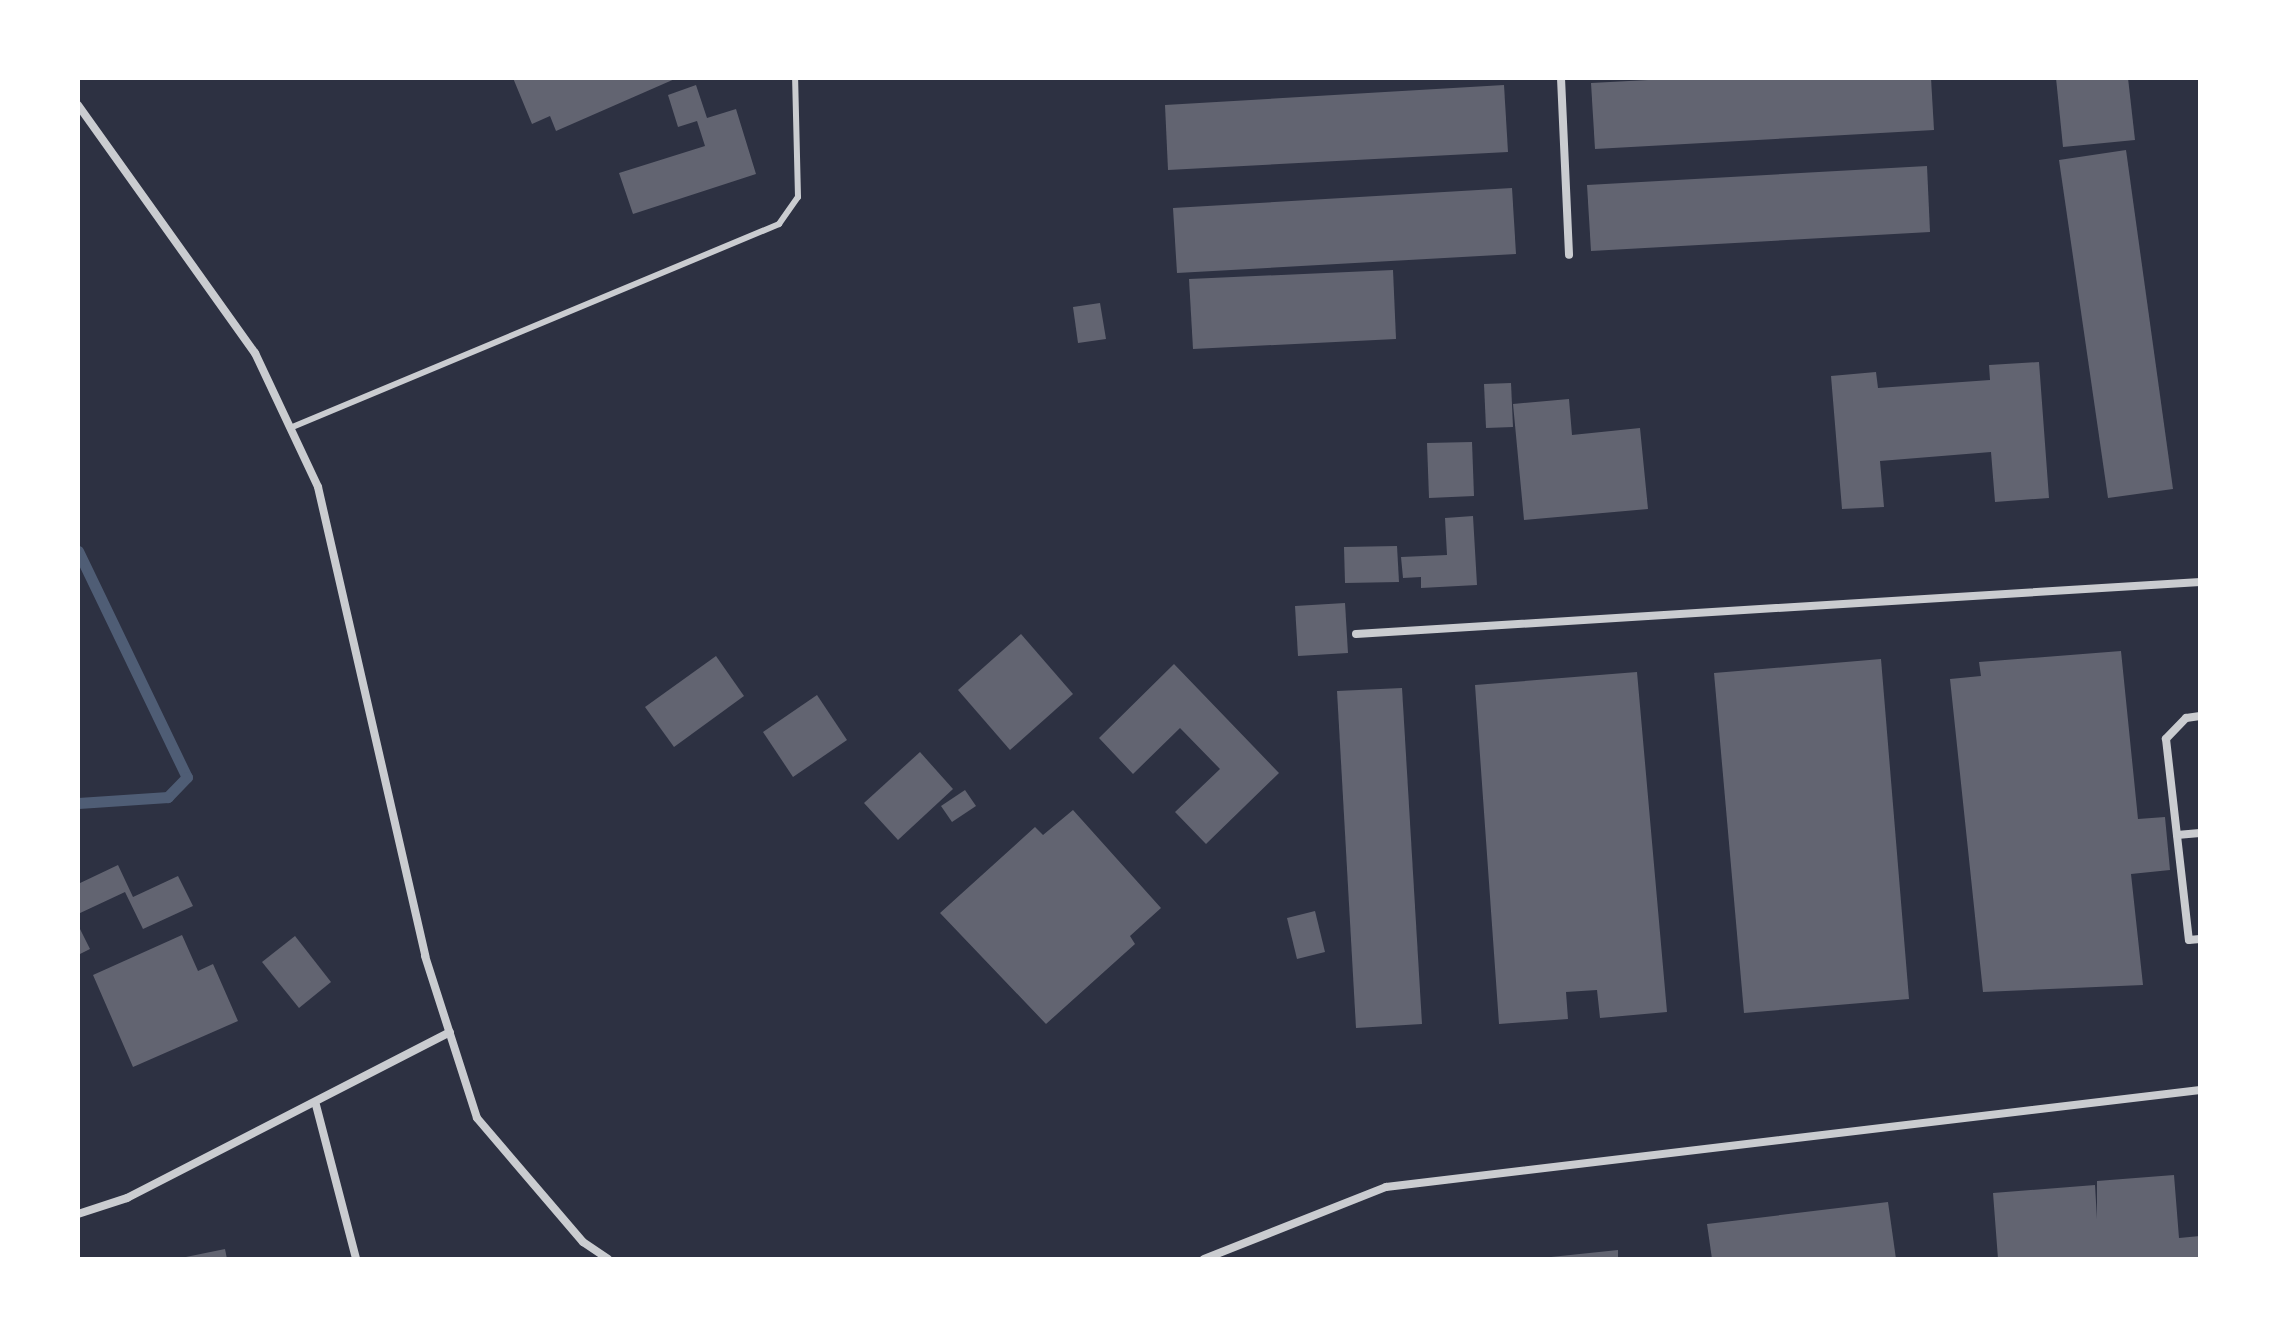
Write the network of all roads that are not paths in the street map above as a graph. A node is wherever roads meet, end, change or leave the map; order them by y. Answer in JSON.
{"nodes":[{"id":1,"x":795,"y":78,"type":"edge"},
{"id":2,"x":1561,"y":78,"type":"edge"},
{"id":3,"x":78,"y":105,"type":"edge"},
{"id":4,"x":1569,"y":255,"type":"dead end"},
{"id":5,"x":290,"y":428,"type":"junction"},
{"id":6,"x":2200,"y":582,"type":"edge"},
{"id":7,"x":1356,"y":634,"type":"dead end"},
{"id":8,"x":2200,"y":716,"type":"edge"},
{"id":9,"x":2200,"y":833,"type":"edge"},
{"id":10,"x":2177,"y":835,"type":"junction"},
{"id":11,"x":2200,"y":939,"type":"edge"},
{"id":12,"x":450,"y":1032,"type":"junction"},
{"id":13,"x":2200,"y":1090,"type":"edge"},
{"id":14,"x":316,"y":1105,"type":"junction"},
{"id":15,"x":78,"y":1214,"type":"edge"},
{"id":16,"x":356,"y":1259,"type":"edge"},
{"id":17,"x":608,"y":1259,"type":"edge"},
{"id":18,"x":1204,"y":1259,"type":"edge"}],
"edges":[{"from":1,"to":5,"type":"lane"},
{"from":2,"to":4,"type":"street"},
{"from":3,"to":5,"type":"street"},
{"from":5,"to":12,"type":"street"},
{"from":6,"to":7,"type":"street"},
{"from":8,"to":10,"type":"street"},
{"from":9,"to":10,"type":"street"},
{"from":10,"to":11,"type":"street"},
{"from":12,"to":14,"type":"street"},
{"from":12,"to":17,"type":"street"},
{"from":13,"to":18,"type":"street"},
{"from":14,"to":15,"type":"street"},
{"from":14,"to":16,"type":"street"}]}
